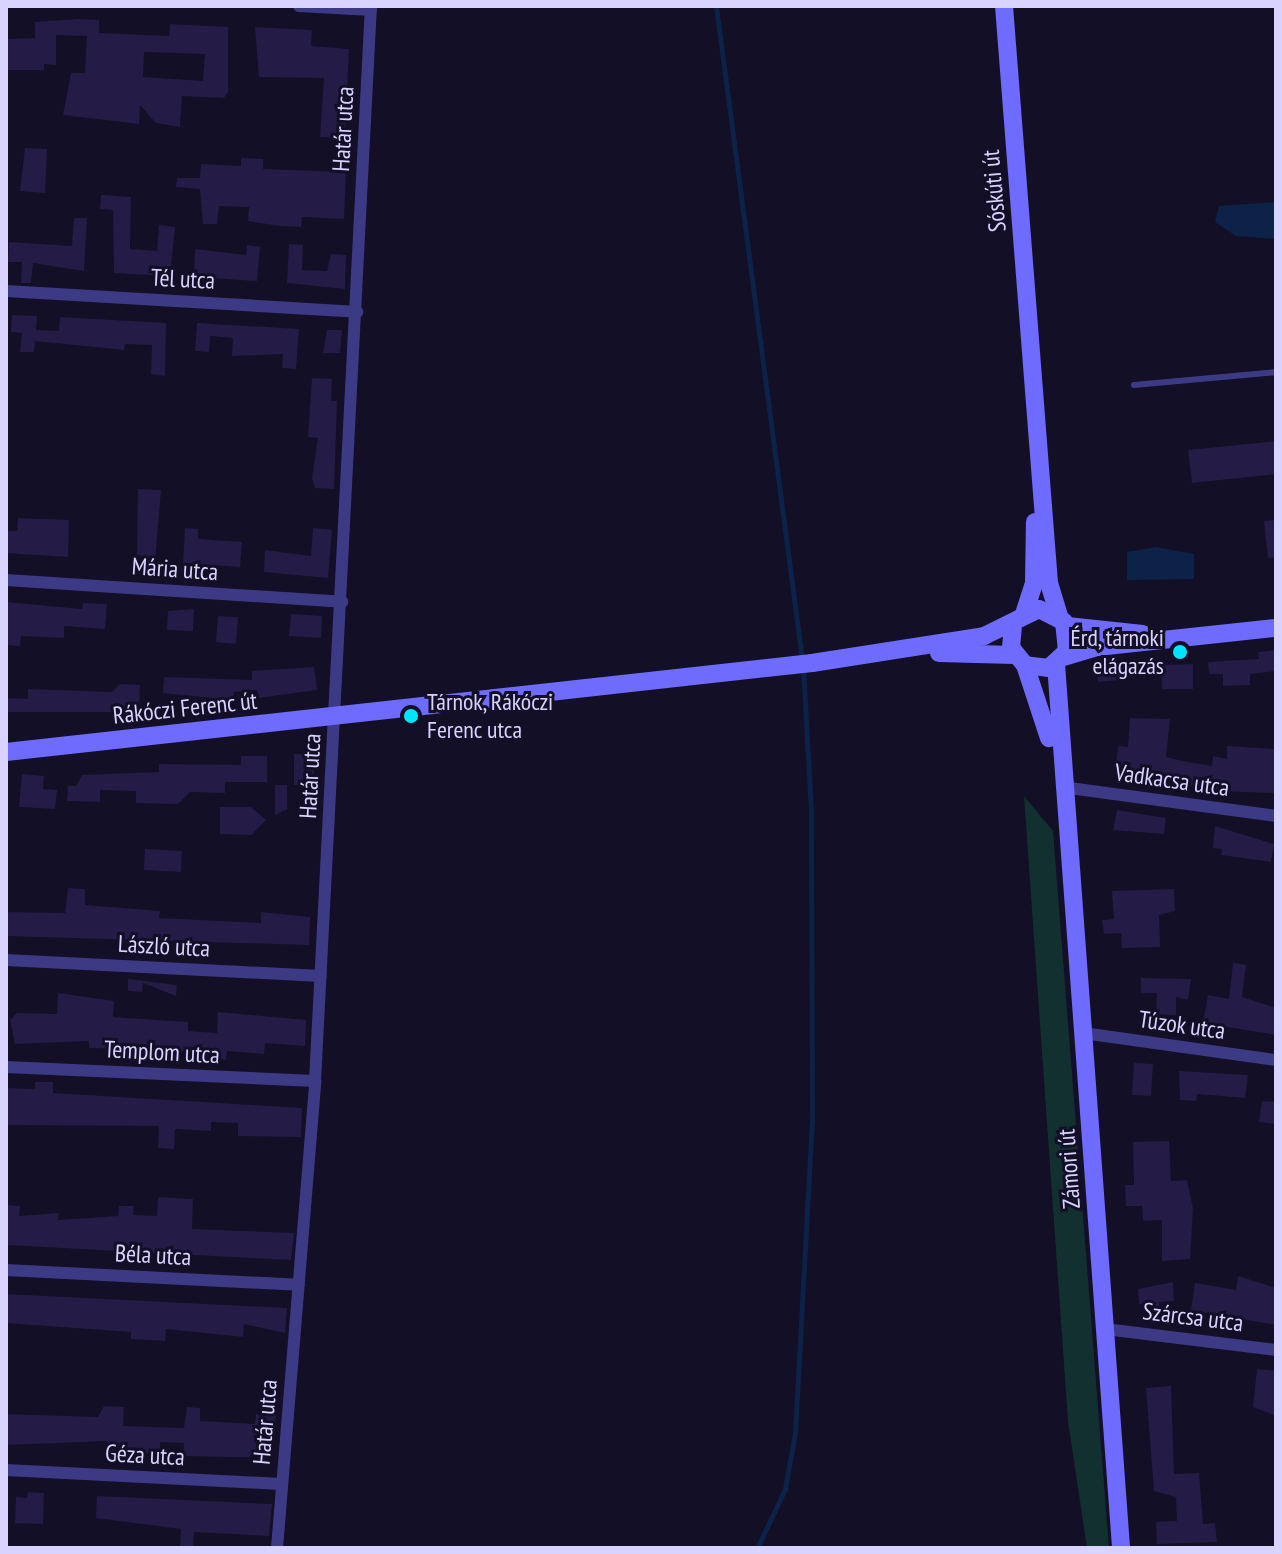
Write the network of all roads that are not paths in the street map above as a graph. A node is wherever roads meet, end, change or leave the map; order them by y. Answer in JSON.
{"nodes":[{"id":1,"x":299,"y":6,"type":"edge"},
{"id":2,"x":1004,"y":6,"type":"edge"},
{"id":3,"x":371,"y":8,"type":"edge"},
{"id":4,"x":6,"y":291,"type":"edge"},
{"id":5,"x":357,"y":312,"type":"junction"},
{"id":6,"x":1033,"y":371,"type":"junction"},
{"id":7,"x":1276,"y":372,"type":"edge"},
{"id":8,"x":1134,"y":385,"type":"dead end"},
{"id":9,"x":6,"y":580,"type":"edge"},
{"id":10,"x":342,"y":602,"type":"junction"},
{"id":11,"x":1018,"y":620,"type":"junction"},
{"id":12,"x":1064,"y":622,"type":"junction"},
{"id":13,"x":1276,"y":628,"type":"edge"},
{"id":14,"x":1202,"y":634,"type":"junction"},
{"id":15,"x":876,"y":654,"type":"junction"},
{"id":16,"x":1020,"y":660,"type":"junction"},
{"id":17,"x":1060,"y":661,"type":"junction"},
{"id":18,"x":335,"y":716,"type":"junction"},
{"id":19,"x":6,"y":752,"type":"edge"},
{"id":20,"x":1062,"y":787,"type":"junction"},
{"id":21,"x":1276,"y":816,"type":"edge"},
{"id":22,"x":6,"y":960,"type":"edge"},
{"id":23,"x":321,"y":976,"type":"junction"},
{"id":24,"x":1083,"y":1033,"type":"junction"},
{"id":25,"x":1276,"y":1060,"type":"edge"},
{"id":26,"x":6,"y":1067,"type":"edge"},
{"id":27,"x":315,"y":1081,"type":"junction"},
{"id":28,"x":6,"y":1270,"type":"edge"},
{"id":29,"x":299,"y":1285,"type":"junction"},
{"id":30,"x":1105,"y":1329,"type":"junction"},
{"id":31,"x":1276,"y":1350,"type":"edge"},
{"id":32,"x":6,"y":1470,"type":"edge"},
{"id":33,"x":281,"y":1484,"type":"junction"},
{"id":34,"x":277,"y":1548,"type":"edge"},
{"id":35,"x":1121,"y":1548,"type":"edge"}],
"edges":[{"from":1,"to":3,"type":"street"},
{"from":2,"to":6,"type":"main road","name":"Sóskúti út"},
{"from":3,"to":5,"type":"street","name":"Határ utca"},
{"from":4,"to":5,"type":"street","name":"Tél utca"},
{"from":5,"to":10,"type":"street","name":"Határ utca"},
{"from":6,"to":11,"type":"main road","name":"Sóskúti út"},
{"from":6,"to":12,"type":"main road","name":"Sóskúti út"},
{"from":7,"to":8,"type":"lane"},
{"from":9,"to":10,"type":"street","name":"Mária utca"},
{"from":10,"to":18,"type":"street","name":"Határ utca"},
{"from":11,"to":12,"type":"main road"},
{"from":11,"to":15,"type":"main road"},
{"from":11,"to":16,"type":"main road","name":"Sóskúti út"},
{"from":12,"to":14,"type":"main road"},
{"from":12,"to":17,"type":"main road","name":"Zámori út"},
{"from":13,"to":14,"type":"main road"},
{"from":14,"to":17,"type":"main road"},
{"from":15,"to":16,"type":"main road"},
{"from":15,"to":18,"type":"main road","name":"Rákóczi Ferenc út"},
{"from":16,"to":17,"type":"main road"},
{"from":16,"to":20,"type":"main road","name":"Zámori út"},
{"from":17,"to":20,"type":"main road","name":"Zámori út"},
{"from":18,"to":19,"type":"main road","name":"Rákóczi Ferenc út"},
{"from":18,"to":23,"type":"street","name":"Határ utca"},
{"from":20,"to":21,"type":"street","name":"Vadkacsa utca"},
{"from":20,"to":24,"type":"main road","name":"Zámori út"},
{"from":22,"to":23,"type":"street","name":"László utca"},
{"from":23,"to":27,"type":"street","name":"Határ utca"},
{"from":24,"to":25,"type":"street","name":"Túzok utca"},
{"from":24,"to":30,"type":"main road","name":"Zámori út"},
{"from":26,"to":27,"type":"street","name":"Templom utca"},
{"from":27,"to":29,"type":"street","name":"Határ utca"},
{"from":28,"to":29,"type":"street","name":"Béla utca"},
{"from":29,"to":33,"type":"street","name":"Határ utca"},
{"from":30,"to":31,"type":"street","name":"Szárcsa utca"},
{"from":30,"to":35,"type":"main road","name":"Zámori út"},
{"from":32,"to":33,"type":"street","name":"Géza utca"},
{"from":33,"to":34,"type":"street","name":"Határ utca"}]}
